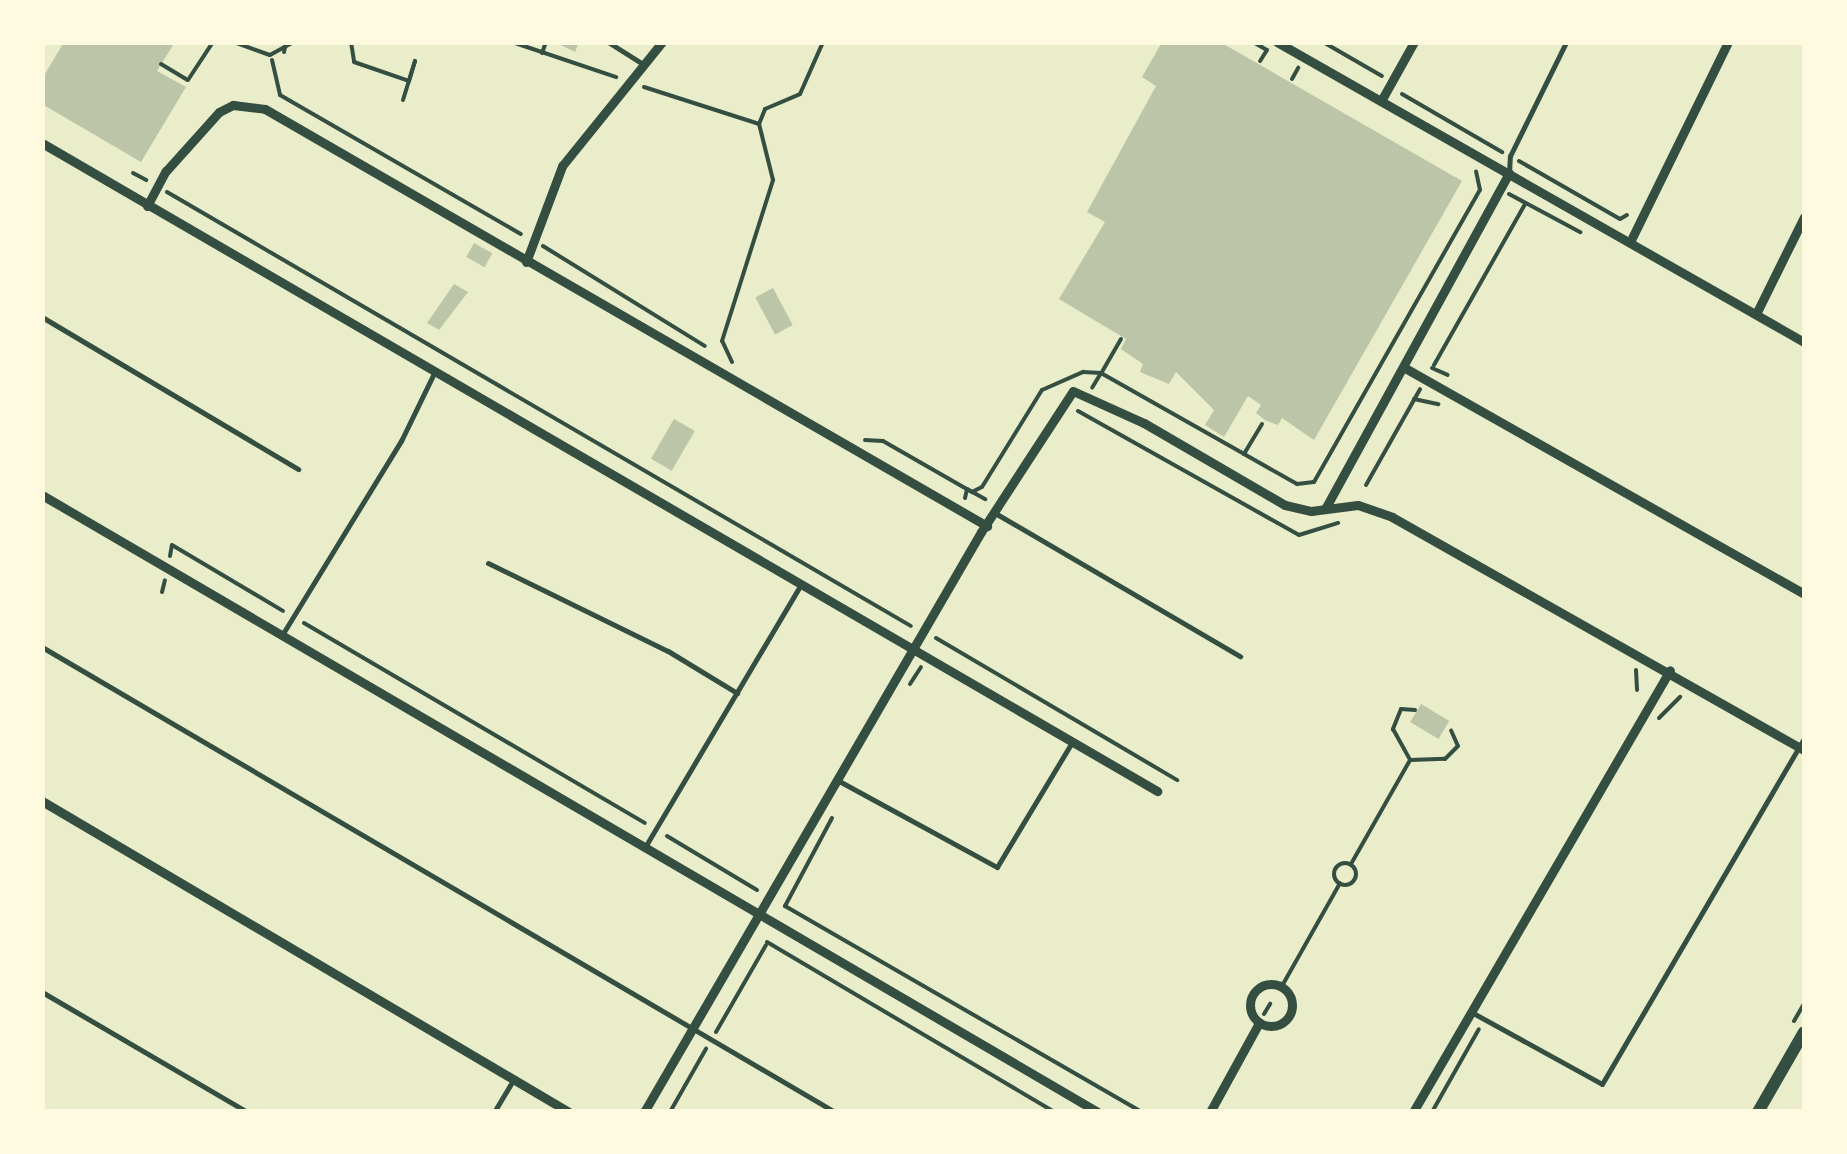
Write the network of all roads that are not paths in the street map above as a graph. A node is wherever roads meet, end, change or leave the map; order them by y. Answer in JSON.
{"nodes":[{"id":1,"x":608,"y":42,"type":"edge"},
{"id":2,"x":662,"y":42,"type":"edge"},
{"id":3,"x":1277,"y":42,"type":"edge"},
{"id":4,"x":1414,"y":42,"type":"edge"},
{"id":5,"x":1566,"y":42,"type":"edge"},
{"id":6,"x":1728,"y":42,"type":"edge"},
{"id":7,"x":645,"y":66,"type":"junction"},
{"id":8,"x":1381,"y":102,"type":"junction"},
{"id":9,"x":42,"y":143,"type":"edge"},
{"id":10,"x":1509,"y":173,"type":"junction"},
{"id":11,"x":147,"y":206,"type":"junction"},
{"id":12,"x":1804,"y":217,"type":"edge"},
{"id":13,"x":1630,"y":242,"type":"junction"},
{"id":14,"x":526,"y":262,"type":"junction"},
{"id":15,"x":1756,"y":314,"type":"junction"},
{"id":16,"x":42,"y":317,"type":"edge"},
{"id":17,"x":1804,"y":342,"type":"edge"},
{"id":18,"x":1405,"y":368,"type":"junction"},
{"id":19,"x":434,"y":371,"type":"junction"},
{"id":20,"x":298,"y":468,"type":"dead end"},
{"id":21,"x":42,"y":495,"type":"edge"},
{"id":22,"x":1325,"y":509,"type":"junction"},
{"id":23,"x":995,"y":513,"type":"junction"},
{"id":24,"x":987,"y":526,"type":"junction"},
{"id":25,"x":488,"y":563,"type":"dead end"},
{"id":26,"x":802,"y":584,"type":"junction"},
{"id":27,"x":1804,"y":594,"type":"edge"},
{"id":28,"x":282,"y":635,"type":"junction"},
{"id":29,"x":42,"y":647,"type":"edge"},
{"id":30,"x":915,"y":651,"type":"junction"},
{"id":31,"x":1240,"y":656,"type":"dead end"},
{"id":32,"x":1670,"y":670,"type":"junction"},
{"id":33,"x":737,"y":693,"type":"junction"},
{"id":34,"x":1072,"y":742,"type":"junction"},
{"id":35,"x":1803,"y":745,"type":"edge"},
{"id":36,"x":839,"y":781,"type":"junction"},
{"id":37,"x":1157,"y":791,"type":"dead end"},
{"id":38,"x":42,"y":801,"type":"edge"},
{"id":39,"x":645,"y":847,"type":"junction"},
{"id":40,"x":761,"y":915,"type":"junction"},
{"id":41,"x":42,"y":992,"type":"edge"},
{"id":42,"x":1470,"y":1012,"type":"junction"},
{"id":43,"x":1259,"y":1023,"type":"junction"},
{"id":44,"x":694,"y":1030,"type":"junction"},
{"id":45,"x":1804,"y":1032,"type":"edge"},
{"id":46,"x":514,"y":1078,"type":"junction"},
{"id":47,"x":1211,"y":1111,"type":"edge"},
{"id":48,"x":247,"y":1112,"type":"edge"},
{"id":49,"x":494,"y":1112,"type":"edge"},
{"id":50,"x":569,"y":1112,"type":"edge"},
{"id":51,"x":644,"y":1112,"type":"edge"},
{"id":52,"x":836,"y":1112,"type":"edge"},
{"id":53,"x":1098,"y":1112,"type":"edge"},
{"id":54,"x":1413,"y":1112,"type":"edge"},
{"id":55,"x":1758,"y":1112,"type":"edge"}],
"edges":[{"from":1,"to":7,"type":"lane"},
{"from":2,"to":7,"type":"street"},
{"from":3,"to":8,"type":"street"},
{"from":4,"to":8,"type":"street"},
{"from":5,"to":10,"type":"lane"},
{"from":6,"to":13,"type":"street"},
{"from":7,"to":14,"type":"street"},
{"from":8,"to":10,"type":"street"},
{"from":9,"to":11,"type":"street"},
{"from":10,"to":13,"type":"street"},
{"from":10,"to":18,"type":"street"},
{"from":11,"to":14,"type":"street"},
{"from":11,"to":19,"type":"street"},
{"from":12,"to":15,"type":"street"},
{"from":13,"to":15,"type":"street"},
{"from":14,"to":24,"type":"street"},
{"from":15,"to":17,"type":"street"},
{"from":16,"to":20,"type":"lane"},
{"from":18,"to":22,"type":"street"},
{"from":18,"to":27,"type":"street"},
{"from":19,"to":26,"type":"street"},
{"from":19,"to":28,"type":"lane"},
{"from":21,"to":28,"type":"street"},
{"from":22,"to":23,"type":"street"},
{"from":22,"to":32,"type":"street"},
{"from":23,"to":24,"type":"street"},
{"from":23,"to":31,"type":"lane"},
{"from":24,"to":30,"type":"street"},
{"from":25,"to":33,"type":"lane"},
{"from":26,"to":30,"type":"street"},
{"from":26,"to":33,"type":"lane"},
{"from":28,"to":39,"type":"street"},
{"from":29,"to":44,"type":"lane"},
{"from":30,"to":34,"type":"street"},
{"from":30,"to":36,"type":"street"},
{"from":32,"to":35,"type":"street"},
{"from":32,"to":42,"type":"street"},
{"from":33,"to":39,"type":"lane"},
{"from":34,"to":36,"type":"lane"},
{"from":34,"to":37,"type":"street"},
{"from":35,"to":42,"type":"lane"},
{"from":36,"to":40,"type":"street"},
{"from":38,"to":46,"type":"street"},
{"from":39,"to":40,"type":"street"},
{"from":40,"to":44,"type":"street"},
{"from":40,"to":53,"type":"street"},
{"from":41,"to":48,"type":"lane"},
{"from":42,"to":54,"type":"street"},
{"from":43,"to":43,"type":"street"},
{"from":43,"to":47,"type":"street"},
{"from":44,"to":51,"type":"street"},
{"from":44,"to":52,"type":"lane"},
{"from":45,"to":55,"type":"main road"},
{"from":46,"to":49,"type":"lane"},
{"from":46,"to":50,"type":"street"}]}
